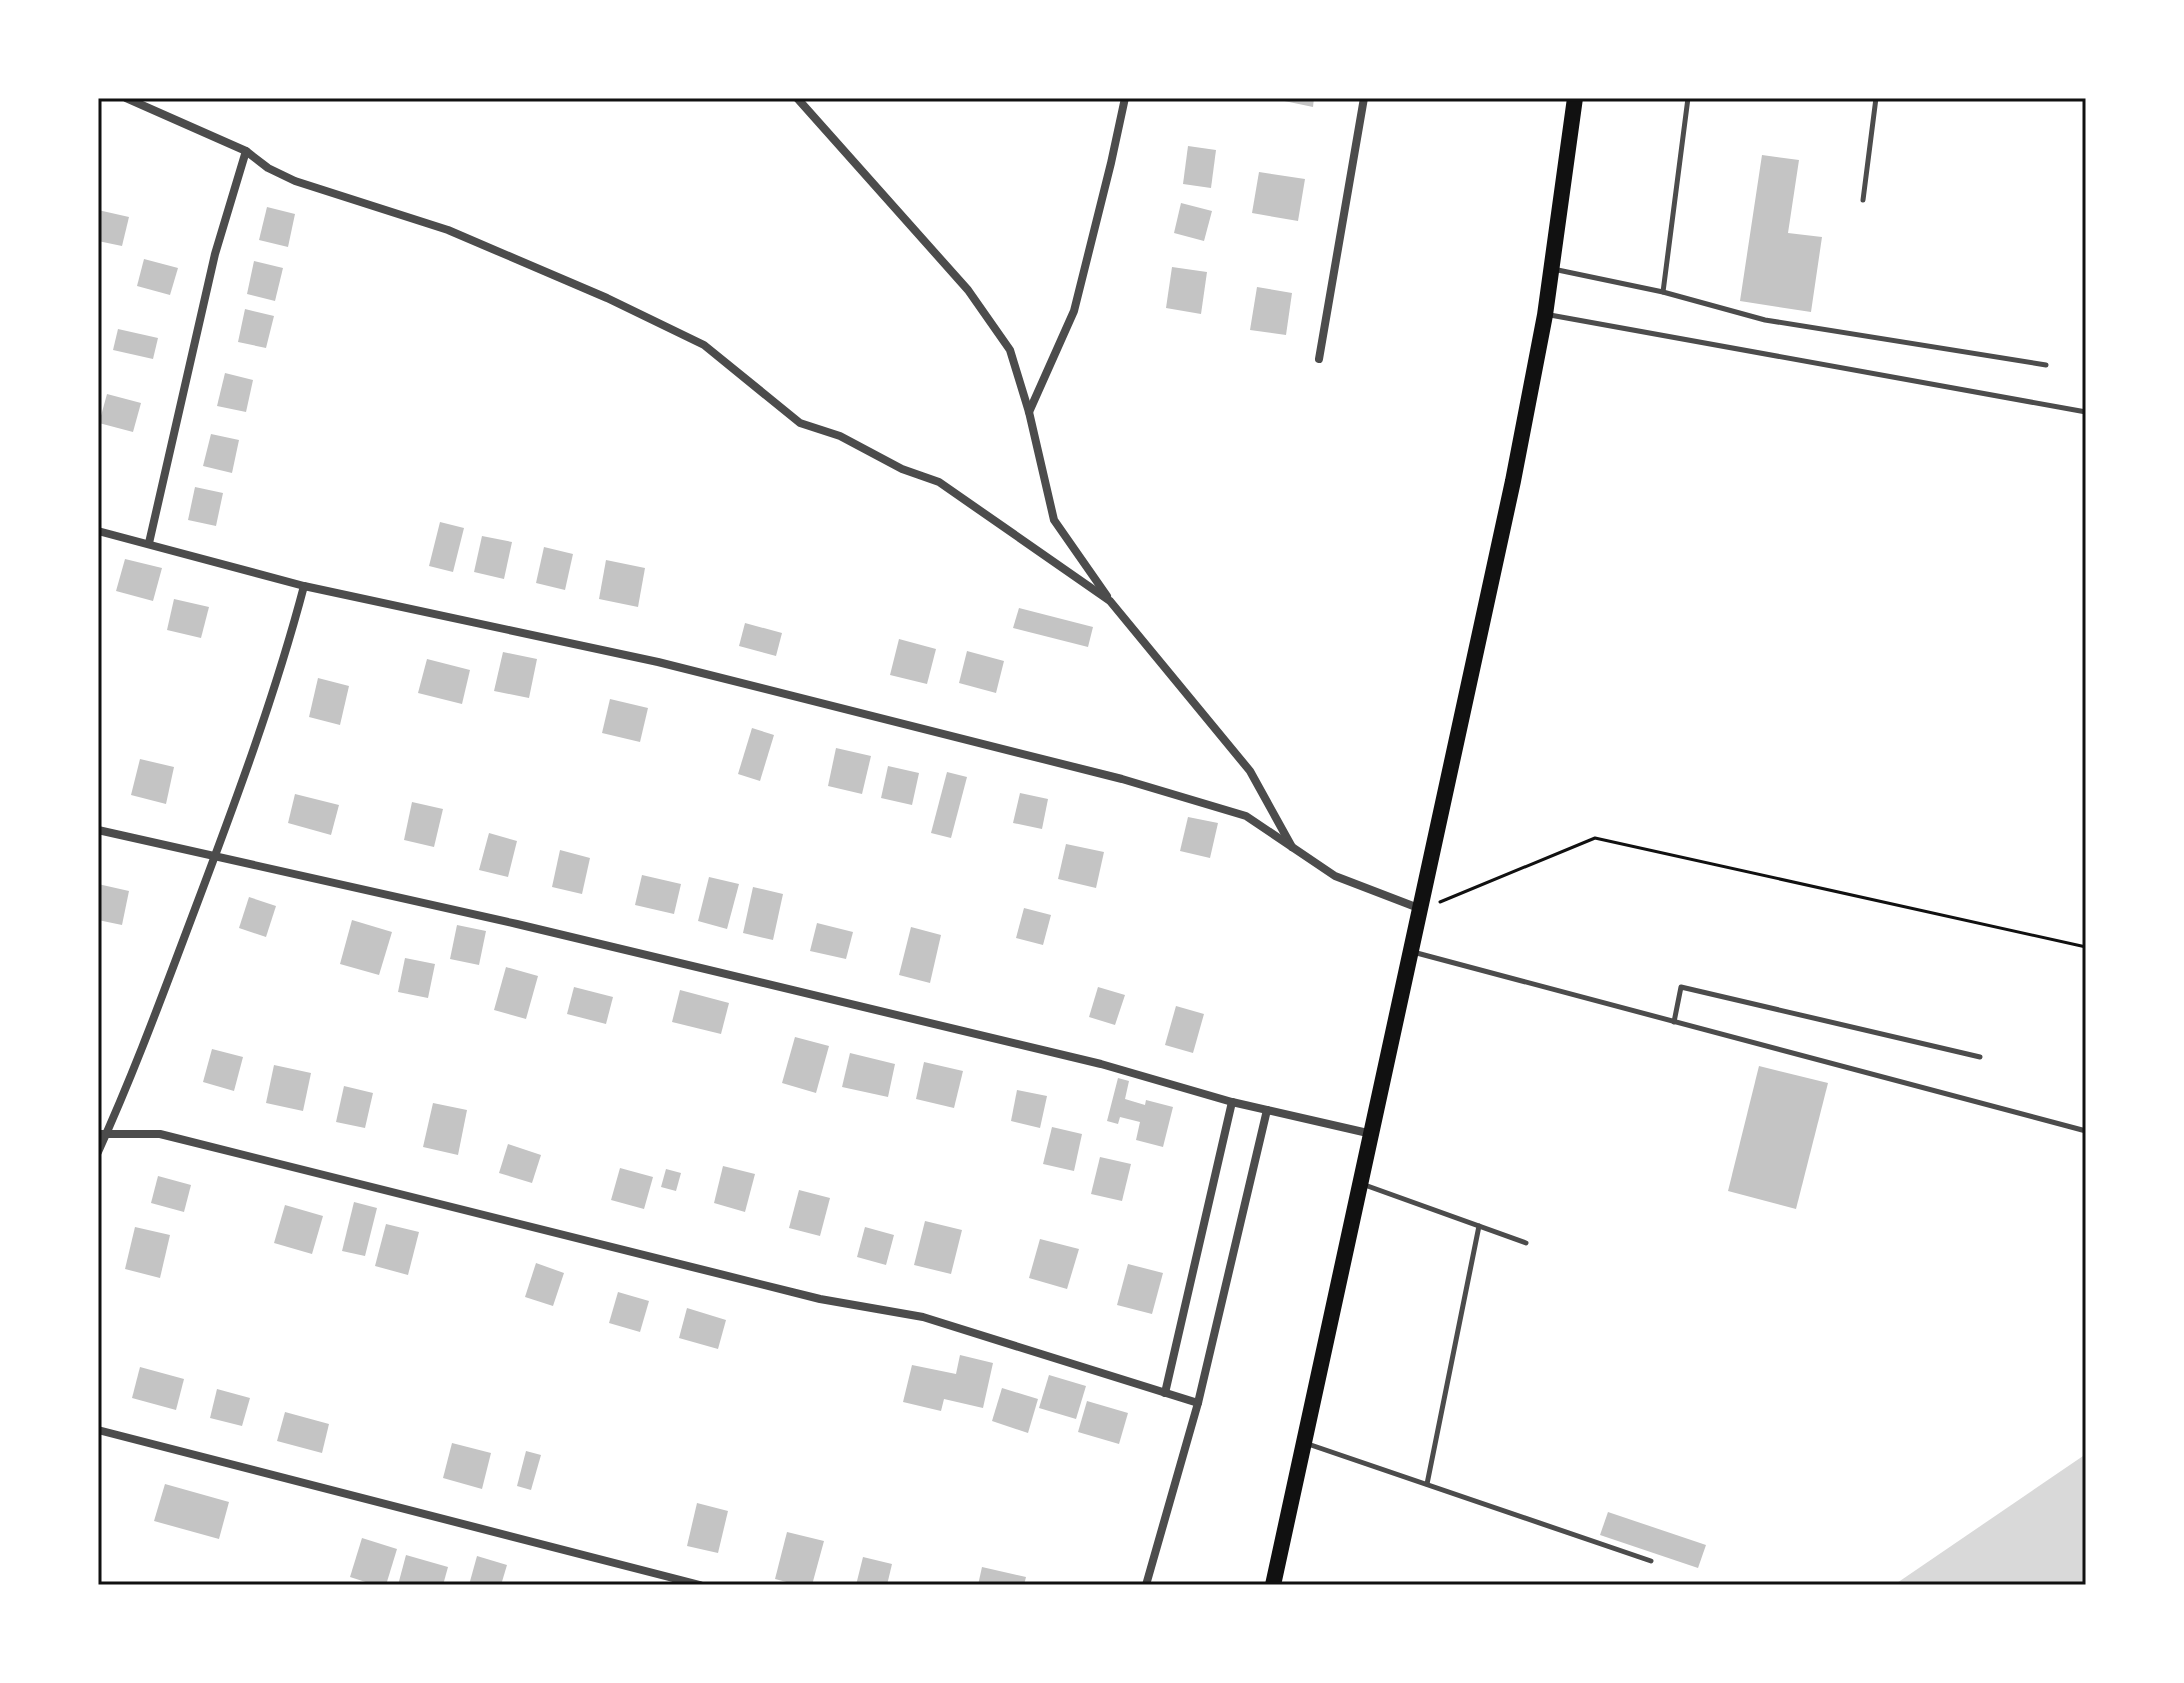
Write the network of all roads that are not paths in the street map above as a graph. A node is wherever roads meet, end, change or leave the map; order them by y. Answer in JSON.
{"nodes":[{"id":1,"x":126,"y":98,"type":"edge"},
{"id":2,"x":797,"y":98,"type":"edge"},
{"id":3,"x":1125,"y":98,"type":"edge"},
{"id":4,"x":1364,"y":98,"type":"edge"},
{"id":5,"x":1575,"y":98,"type":"edge"},
{"id":6,"x":1688,"y":98,"type":"edge"},
{"id":7,"x":1876,"y":98,"type":"edge"},
{"id":8,"x":246,"y":151,"type":"junction"},
{"id":9,"x":1863,"y":200,"type":"dead end"},
{"id":10,"x":1552,"y":268,"type":"junction"},
{"id":11,"x":1663,"y":292,"type":"junction"},
{"id":12,"x":1545,"y":315,"type":"junction"},
{"id":13,"x":1319,"y":359,"type":"dead end"},
{"id":14,"x":2046,"y":365,"type":"dead end"},
{"id":15,"x":1029,"y":412,"type":"junction"},
{"id":16,"x":2086,"y":412,"type":"edge"},
{"id":17,"x":98,"y":531,"type":"edge"},
{"id":18,"x":149,"y":543,"type":"junction"},
{"id":19,"x":304,"y":586,"type":"junction"},
{"id":20,"x":1110,"y":601,"type":"junction"},
{"id":21,"x":98,"y":830,"type":"edge"},
{"id":22,"x":1292,"y":847,"type":"junction"},
{"id":23,"x":215,"y":856,"type":"junction"},
{"id":24,"x":1421,"y":909,"type":"junction"},
{"id":25,"x":1412,"y":952,"type":"junction"},
{"id":26,"x":1674,"y":1022,"type":"junction"},
{"id":27,"x":1980,"y":1057,"type":"dead end"},
{"id":28,"x":1232,"y":1102,"type":"junction"},
{"id":29,"x":1267,"y":1110,"type":"junction"},
{"id":30,"x":2086,"y":1131,"type":"edge"},
{"id":31,"x":102,"y":1134,"type":"edge"},
{"id":32,"x":1372,"y":1134,"type":"junction"},
{"id":33,"x":98,"y":1152,"type":"edge"},
{"id":34,"x":1361,"y":1183,"type":"junction"},
{"id":35,"x":1479,"y":1226,"type":"junction"},
{"id":36,"x":1526,"y":1243,"type":"dead end"},
{"id":37,"x":1165,"y":1393,"type":"junction"},
{"id":38,"x":1198,"y":1403,"type":"junction"},
{"id":39,"x":98,"y":1430,"type":"edge"},
{"id":40,"x":1303,"y":1442,"type":"junction"},
{"id":41,"x":1427,"y":1484,"type":"junction"},
{"id":42,"x":1651,"y":1561,"type":"dead end"},
{"id":43,"x":700,"y":1585,"type":"edge"},
{"id":44,"x":1146,"y":1585,"type":"edge"},
{"id":45,"x":1273,"y":1585,"type":"edge"}],
"edges":[{"from":1,"to":8,"type":"street"},
{"from":2,"to":15,"type":"street"},
{"from":3,"to":15,"type":"street"},
{"from":4,"to":13,"type":"street"},
{"from":5,"to":10,"type":"highway"},
{"from":6,"to":11,"type":"lane"},
{"from":7,"to":9,"type":"lane"},
{"from":8,"to":18,"type":"street"},
{"from":8,"to":20,"type":"street"},
{"from":10,"to":11,"type":"lane"},
{"from":10,"to":12,"type":"highway"},
{"from":11,"to":14,"type":"lane"},
{"from":12,"to":16,"type":"lane"},
{"from":12,"to":24,"type":"highway"},
{"from":15,"to":20,"type":"street"},
{"from":17,"to":18,"type":"street"},
{"from":18,"to":19,"type":"street"},
{"from":19,"to":22,"type":"street"},
{"from":19,"to":23,"type":"street"},
{"from":20,"to":22,"type":"street"},
{"from":21,"to":23,"type":"street"},
{"from":22,"to":24,"type":"street"},
{"from":23,"to":28,"type":"street"},
{"from":23,"to":31,"type":"street"},
{"from":24,"to":25,"type":"highway"},
{"from":25,"to":26,"type":"lane"},
{"from":25,"to":32,"type":"highway"},
{"from":26,"to":27,"type":"lane"},
{"from":26,"to":30,"type":"lane"},
{"from":28,"to":29,"type":"street"},
{"from":28,"to":37,"type":"street"},
{"from":29,"to":32,"type":"street"},
{"from":29,"to":38,"type":"street"},
{"from":31,"to":33,"type":"street"},
{"from":31,"to":37,"type":"street"},
{"from":32,"to":34,"type":"highway"},
{"from":34,"to":35,"type":"lane"},
{"from":34,"to":40,"type":"highway"},
{"from":35,"to":36,"type":"lane"},
{"from":35,"to":41,"type":"lane"},
{"from":37,"to":38,"type":"street"},
{"from":38,"to":44,"type":"street"},
{"from":39,"to":43,"type":"street"},
{"from":40,"to":41,"type":"lane"},
{"from":40,"to":45,"type":"highway"},
{"from":41,"to":42,"type":"lane"}]}
